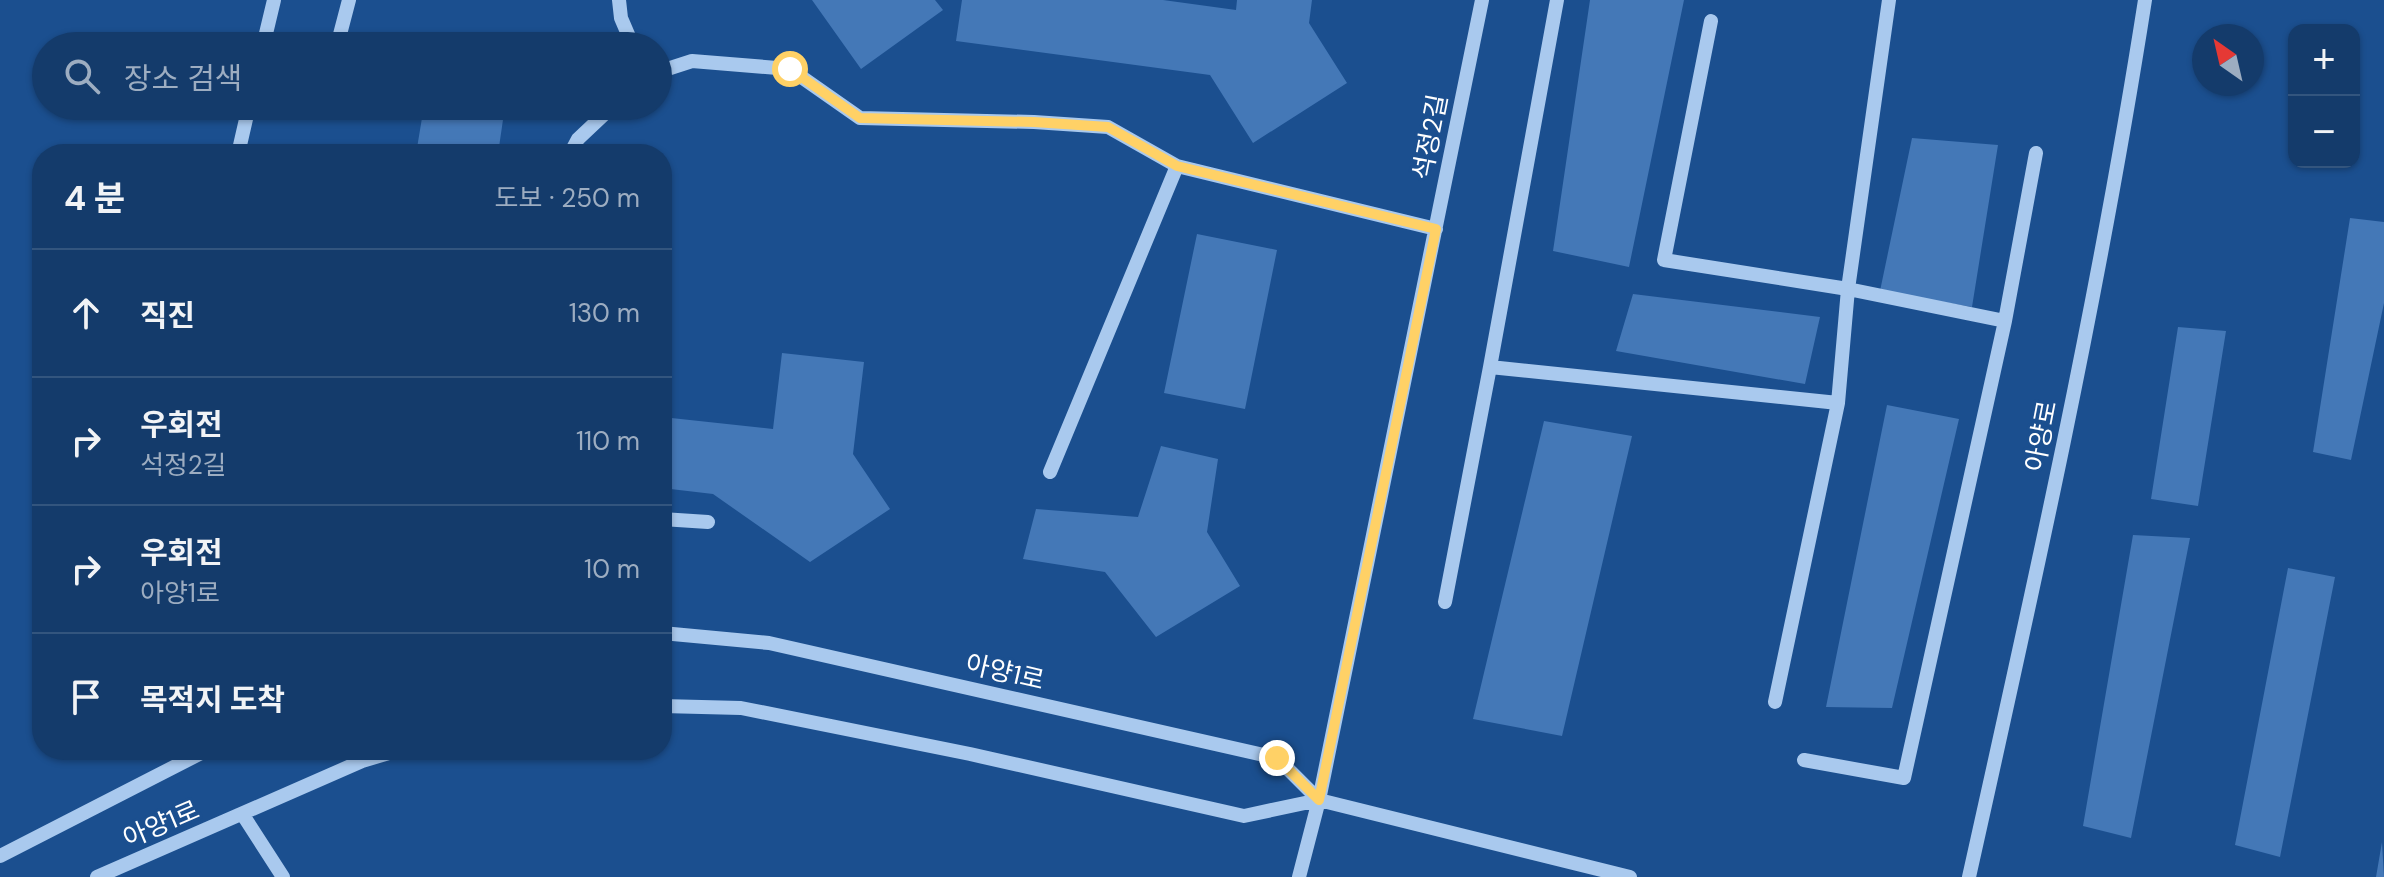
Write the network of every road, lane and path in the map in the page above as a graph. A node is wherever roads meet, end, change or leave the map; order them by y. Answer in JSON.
{"nodes":[{"id":1,"x":274,"y":0,"type":"edge"},
{"id":2,"x":349,"y":0,"type":"edge"},
{"id":3,"x":619,"y":0,"type":"edge"},
{"id":4,"x":1482,"y":0,"type":"edge"},
{"id":5,"x":1557,"y":0,"type":"edge"},
{"id":6,"x":1889,"y":0,"type":"edge"},
{"id":7,"x":2145,"y":0,"type":"edge"},
{"id":8,"x":1711,"y":21,"type":"dead end"},
{"id":9,"x":266,"y":32,"type":"edge"},
{"id":10,"x":341,"y":32,"type":"edge"},
{"id":11,"x":627,"y":32,"type":"edge"},
{"id":12,"x":672,"y":67,"type":"edge"},
{"id":13,"x":246,"y":120,"type":"edge"},
{"id":14,"x":598,"y":120,"type":"edge"},
{"id":15,"x":240,"y":144,"type":"edge"},
{"id":16,"x":575,"y":144,"type":"edge"},
{"id":17,"x":2036,"y":153,"type":"dead end"},
{"id":18,"x":1177,"y":166,"type":"junction"},
{"id":19,"x":1436,"y":229,"type":"junction"},
{"id":20,"x":1848,"y":289,"type":"junction"},
{"id":21,"x":2005,"y":321,"type":"junction"},
{"id":22,"x":1490,"y":367,"type":"junction"},
{"id":23,"x":1838,"y":403,"type":"junction"},
{"id":24,"x":1050,"y":472,"type":"dead end"},
{"id":25,"x":672,"y":520,"type":"edge"},
{"id":26,"x":708,"y":522,"type":"dead end"},
{"id":27,"x":1445,"y":602,"type":"dead end"},
{"id":28,"x":672,"y":634,"type":"edge"},
{"id":29,"x":1775,"y":702,"type":"dead end"},
{"id":30,"x":672,"y":706,"type":"edge"},
{"id":31,"x":187,"y":760,"type":"edge"},
{"id":32,"x":365,"y":760,"type":"edge"},
{"id":33,"x":1804,"y":760,"type":"dead end"},
{"id":34,"x":1319,"y":800,"type":"junction"},
{"id":35,"x":243,"y":815,"type":"junction"},
{"id":36,"x":0,"y":856,"type":"edge"},
{"id":37,"x":97,"y":877,"type":"edge"},
{"id":38,"x":283,"y":877,"type":"edge"},
{"id":39,"x":1299,"y":877,"type":"edge"},
{"id":40,"x":1630,"y":877,"type":"edge"},
{"id":41,"x":1969,"y":877,"type":"edge"}],
"edges":[{"from":1,"to":9,"type":"street"},
{"from":2,"to":10,"type":"street"},
{"from":3,"to":11,"type":"street"},
{"from":4,"to":19,"type":"street","name":"석정2길"},
{"from":5,"to":22,"type":"street"},
{"from":6,"to":20,"type":"street"},
{"from":7,"to":41,"type":"street","name":"아양로"},
{"from":8,"to":20,"type":"street"},
{"from":12,"to":18,"type":"street"},
{"from":13,"to":15,"type":"street"},
{"from":14,"to":16,"type":"street"},
{"from":17,"to":21,"type":"street"},
{"from":18,"to":19,"type":"street"},
{"from":18,"to":24,"type":"street"},
{"from":19,"to":34,"type":"street","name":"석정2길"},
{"from":20,"to":21,"type":"street"},
{"from":20,"to":23,"type":"street"},
{"from":21,"to":33,"type":"street"},
{"from":22,"to":23,"type":"street"},
{"from":22,"to":27,"type":"street"},
{"from":23,"to":29,"type":"street"},
{"from":25,"to":26,"type":"street"},
{"from":28,"to":34,"type":"street","name":"아양1로"},
{"from":30,"to":34,"type":"street"},
{"from":31,"to":36,"type":"street","name":"아양1로"},
{"from":32,"to":35,"type":"street","name":"아양1로"},
{"from":34,"to":39,"type":"street","name":"석정2길"},
{"from":34,"to":40,"type":"street"},
{"from":35,"to":37,"type":"street","name":"아양1로"},
{"from":35,"to":38,"type":"street"}]}
